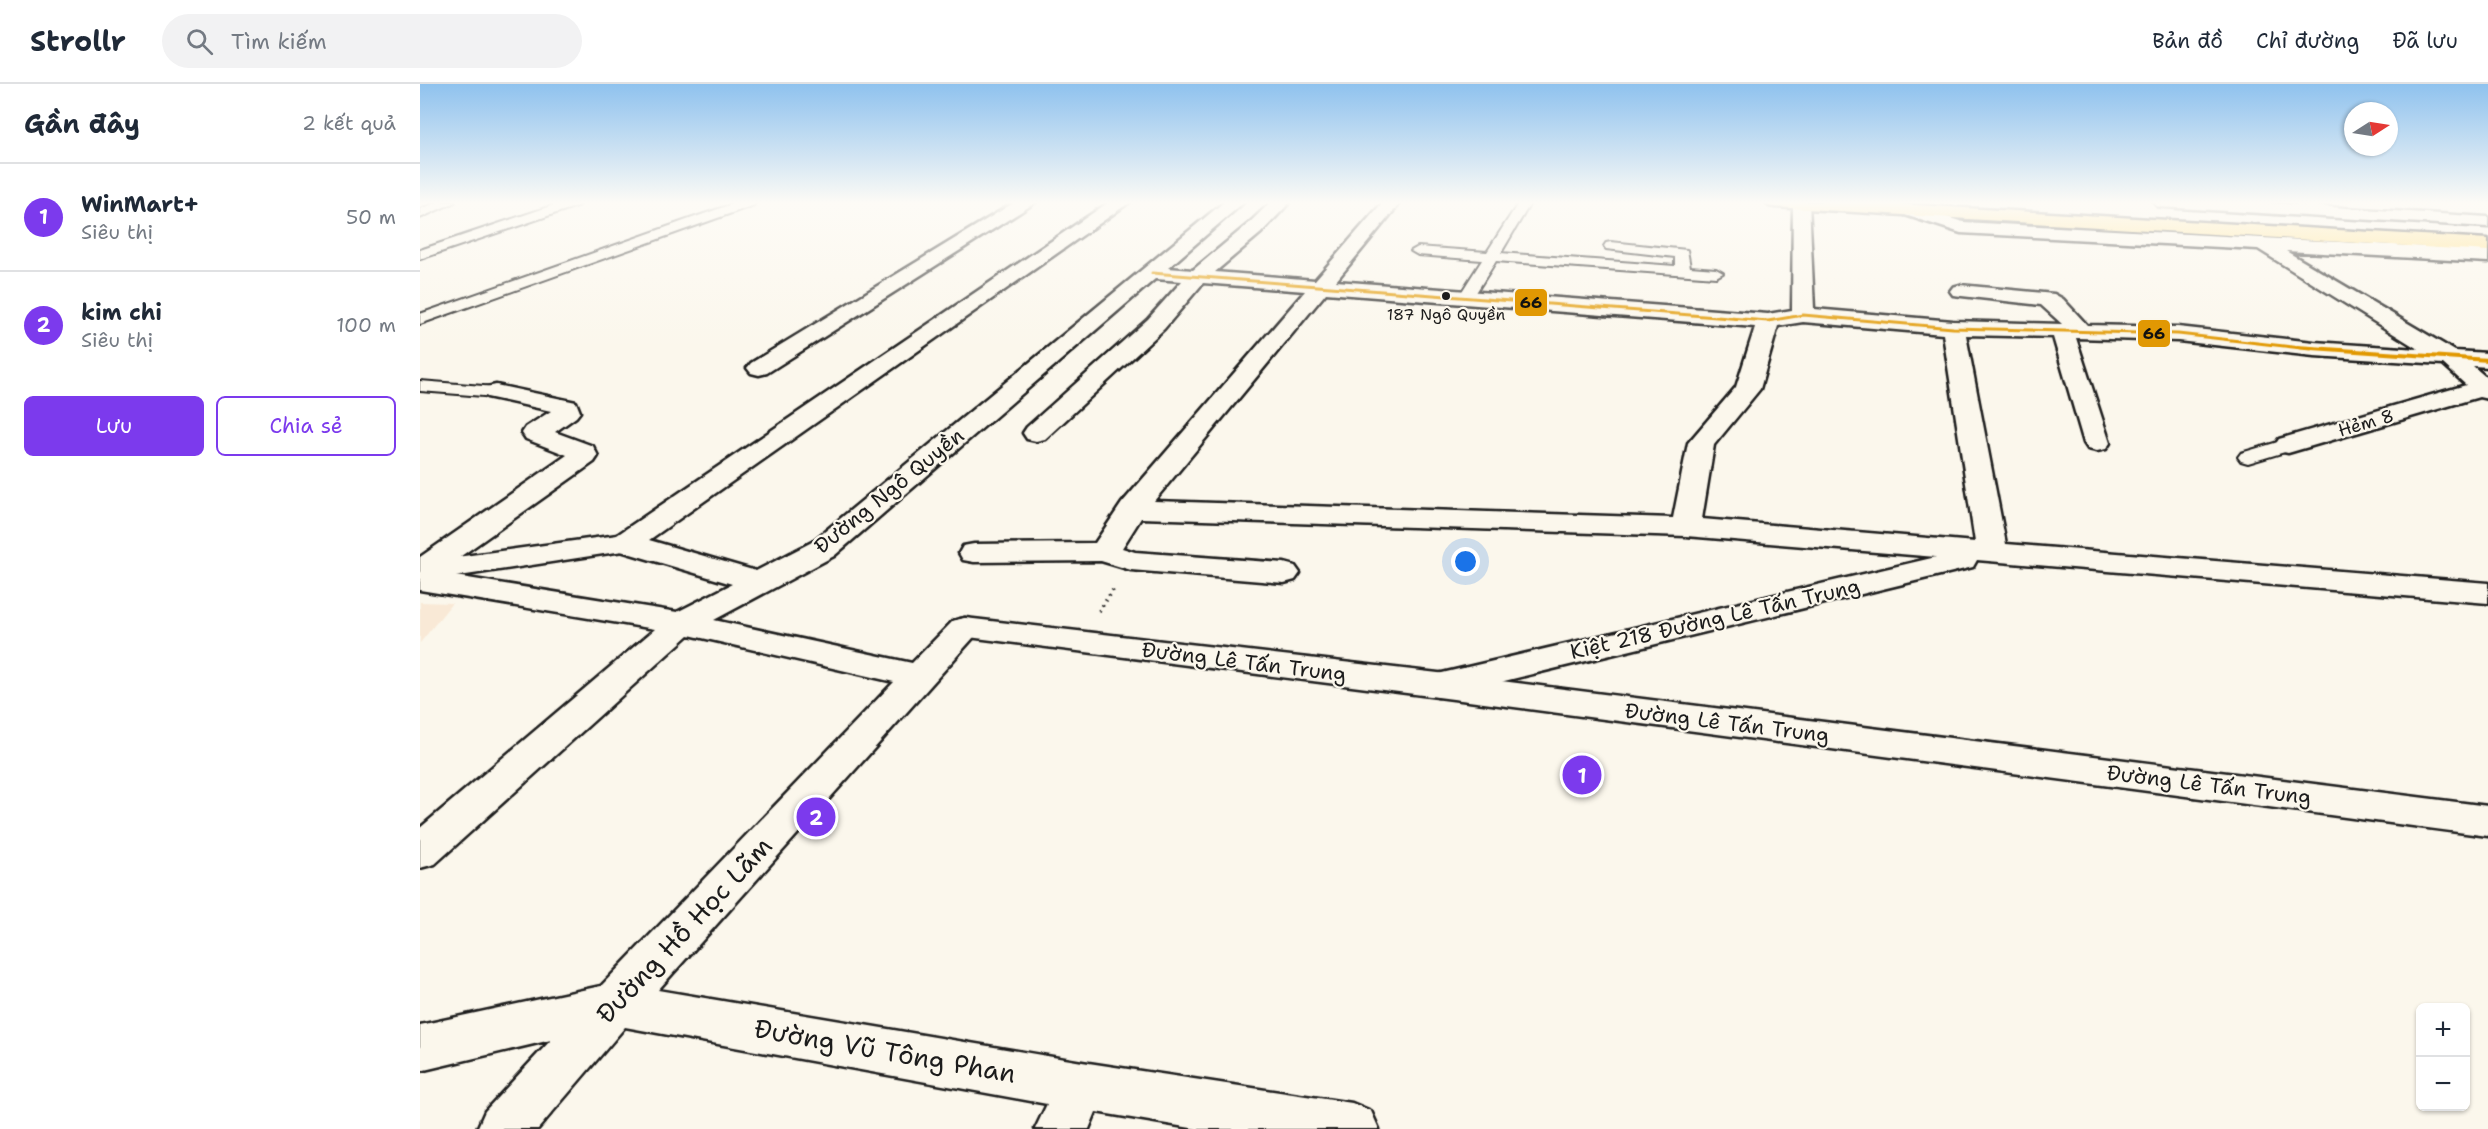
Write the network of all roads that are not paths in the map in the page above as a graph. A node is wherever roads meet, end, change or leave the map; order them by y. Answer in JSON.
{"nodes":[{"id":1,"x":612,"y":251,"type":"edge"},
{"id":2,"x":948,"y":251,"type":"edge"},
{"id":3,"x":1050,"y":251,"type":"edge"},
{"id":4,"x":1178,"y":251,"type":"edge"},
{"id":5,"x":1228,"y":251,"type":"edge"},
{"id":6,"x":1352,"y":251,"type":"edge"},
{"id":7,"x":1418,"y":251,"type":"dead end"},
{"id":8,"x":1495,"y":251,"type":"edge"},
{"id":9,"x":1659,"y":251,"type":"edge"},
{"id":10,"x":1802,"y":251,"type":"edge"},
{"id":11,"x":2273,"y":251,"type":"edge"},
{"id":12,"x":2389,"y":251,"type":"edge"},
{"id":13,"x":2488,"y":256,"type":"edge"},
{"id":14,"x":1491,"y":257,"type":"junction"},
{"id":15,"x":1683,"y":270,"type":"junction"},
{"id":16,"x":1152,"y":273,"type":"junction"},
{"id":17,"x":1716,"y":273,"type":"dead end"},
{"id":18,"x":1198,"y":276,"type":"junction"},
{"id":19,"x":1324,"y":285,"type":"junction"},
{"id":20,"x":1960,"y":291,"type":"dead end"},
{"id":21,"x":1467,"y":296,"type":"junction"},
{"id":22,"x":1803,"y":315,"type":"junction"},
{"id":23,"x":420,"y":319,"type":"edge"},
{"id":24,"x":1117,"y":320,"type":"junction"},
{"id":25,"x":1768,"y":321,"type":"junction"},
{"id":26,"x":1156,"y":324,"type":"junction"},
{"id":27,"x":1953,"y":328,"type":"junction"},
{"id":28,"x":2071,"y":331,"type":"junction"},
{"id":29,"x":2450,"y":358,"type":"junction"},
{"id":30,"x":2488,"y":360,"type":"edge"},
{"id":31,"x":759,"y":368,"type":"dead end"},
{"id":32,"x":420,"y":386,"type":"edge"},
{"id":33,"x":2486,"y":390,"type":"edge"},
{"id":34,"x":496,"y":392,"type":"joint"},
{"id":35,"x":1036,"y":433,"type":"dead end"},
{"id":36,"x":2097,"y":443,"type":"dead end"},
{"id":37,"x":2288,"y":445,"type":"joint"},
{"id":38,"x":2248,"y":457,"type":"dead end"},
{"id":39,"x":1132,"y":509,"type":"junction"},
{"id":40,"x":1686,"y":527,"type":"junction"},
{"id":41,"x":625,"y":543,"type":"junction"},
{"id":42,"x":1992,"y":552,"type":"junction"},
{"id":43,"x":974,"y":553,"type":"dead end"},
{"id":44,"x":1118,"y":556,"type":"junction"},
{"id":45,"x":420,"y":572,"type":"edge"},
{"id":46,"x":1284,"y":573,"type":"dead end"},
{"id":47,"x":759,"y":582,"type":"junction"},
{"id":48,"x":2488,"y":594,"type":"edge"},
{"id":49,"x":682,"y":623,"type":"junction"},
{"id":50,"x":965,"y":628,"type":"joint"},
{"id":51,"x":920,"y":676,"type":"junction"},
{"id":52,"x":1438,"y":685,"type":"junction"},
{"id":53,"x":2488,"y":821,"type":"edge"},
{"id":54,"x":420,"y":852,"type":"edge"},
{"id":55,"x":615,"y":1004,"type":"junction"},
{"id":56,"x":420,"y":1047,"type":"edge"},
{"id":57,"x":1072,"y":1107,"type":"edge"},
{"id":58,"x":504,"y":1129,"type":"edge"},
{"id":59,"x":1352,"y":1129,"type":"edge"}],
"edges":[{"from":1,"to":23,"type":"lane"},
{"from":2,"to":31,"type":"street"},
{"from":3,"to":41,"type":"street"},
{"from":4,"to":16,"type":"street","name":"Đường Ngô Quyền"},
{"from":5,"to":18,"type":"street"},
{"from":6,"to":19,"type":"street"},
{"from":7,"to":14,"type":"lane"},
{"from":8,"to":14,"type":"lane"},
{"from":9,"to":15,"type":"lane"},
{"from":10,"to":22,"type":"street"},
{"from":11,"to":29,"type":"street"},
{"from":12,"to":13,"type":"street"},
{"from":14,"to":15,"type":"lane"},
{"from":14,"to":21,"type":"lane"},
{"from":15,"to":17,"type":"lane"},
{"from":16,"to":18,"type":"street"},
{"from":16,"to":24,"type":"street","name":"Đường Ngô Quyền"},
{"from":18,"to":19,"type":"street"},
{"from":18,"to":26,"type":"street"},
{"from":19,"to":21,"type":"street"},
{"from":19,"to":39,"type":"street"},
{"from":20,"to":28,"type":"street"},
{"from":21,"to":25,"type":"street"},
{"from":22,"to":25,"type":"street"},
{"from":22,"to":27,"type":"street"},
{"from":24,"to":26,"type":"street"},
{"from":24,"to":47,"type":"street","name":"Đường Ngô Quyền"},
{"from":25,"to":40,"type":"street"},
{"from":26,"to":35,"type":"street"},
{"from":27,"to":28,"type":"street"},
{"from":27,"to":42,"type":"street"},
{"from":28,"to":29,"type":"street"},
{"from":28,"to":36,"type":"street"},
{"from":29,"to":30,"type":"street"},
{"from":29,"to":33,"type":"street"},
{"from":32,"to":34,"type":"lane"},
{"from":33,"to":37,"type":"street","name":"Hẻm 8"},
{"from":34,"to":45,"type":"street"},
{"from":37,"to":38,"type":"lane","name":"Hẻm 8"},
{"from":39,"to":40,"type":"street"},
{"from":39,"to":44,"type":"street"},
{"from":40,"to":42,"type":"street"},
{"from":41,"to":45,"type":"street"},
{"from":41,"to":47,"type":"street"},
{"from":42,"to":48,"type":"street"},
{"from":42,"to":52,"type":"street","name":"Kiệt 218 Đường Lê Tấn Trung"},
{"from":43,"to":44,"type":"street"},
{"from":44,"to":46,"type":"street"},
{"from":45,"to":49,"type":"street"},
{"from":47,"to":49,"type":"street","name":"Đường Ngô Quyền"},
{"from":49,"to":51,"type":"street"},
{"from":49,"to":54,"type":"street","name":"Đường Ngô Quyền"},
{"from":50,"to":51,"type":"street","name":"Đường Hồ Học Lãm"},
{"from":50,"to":52,"type":"street","name":"Đường Lê Tấn Trung"},
{"from":51,"to":55,"type":"street","name":"Đường Hồ Học Lãm"},
{"from":52,"to":53,"type":"street","name":"Đường Lê Tấn Trung"},
{"from":55,"to":56,"type":"street","name":"Đường Vũ Tông Phan"},
{"from":55,"to":57,"type":"street","name":"Đường Vũ Tông Phan"},
{"from":55,"to":58,"type":"street","name":"Đường Hồ Học Lãm"},
{"from":57,"to":59,"type":"street","name":"Đường Vũ Tông Phan"}]}
